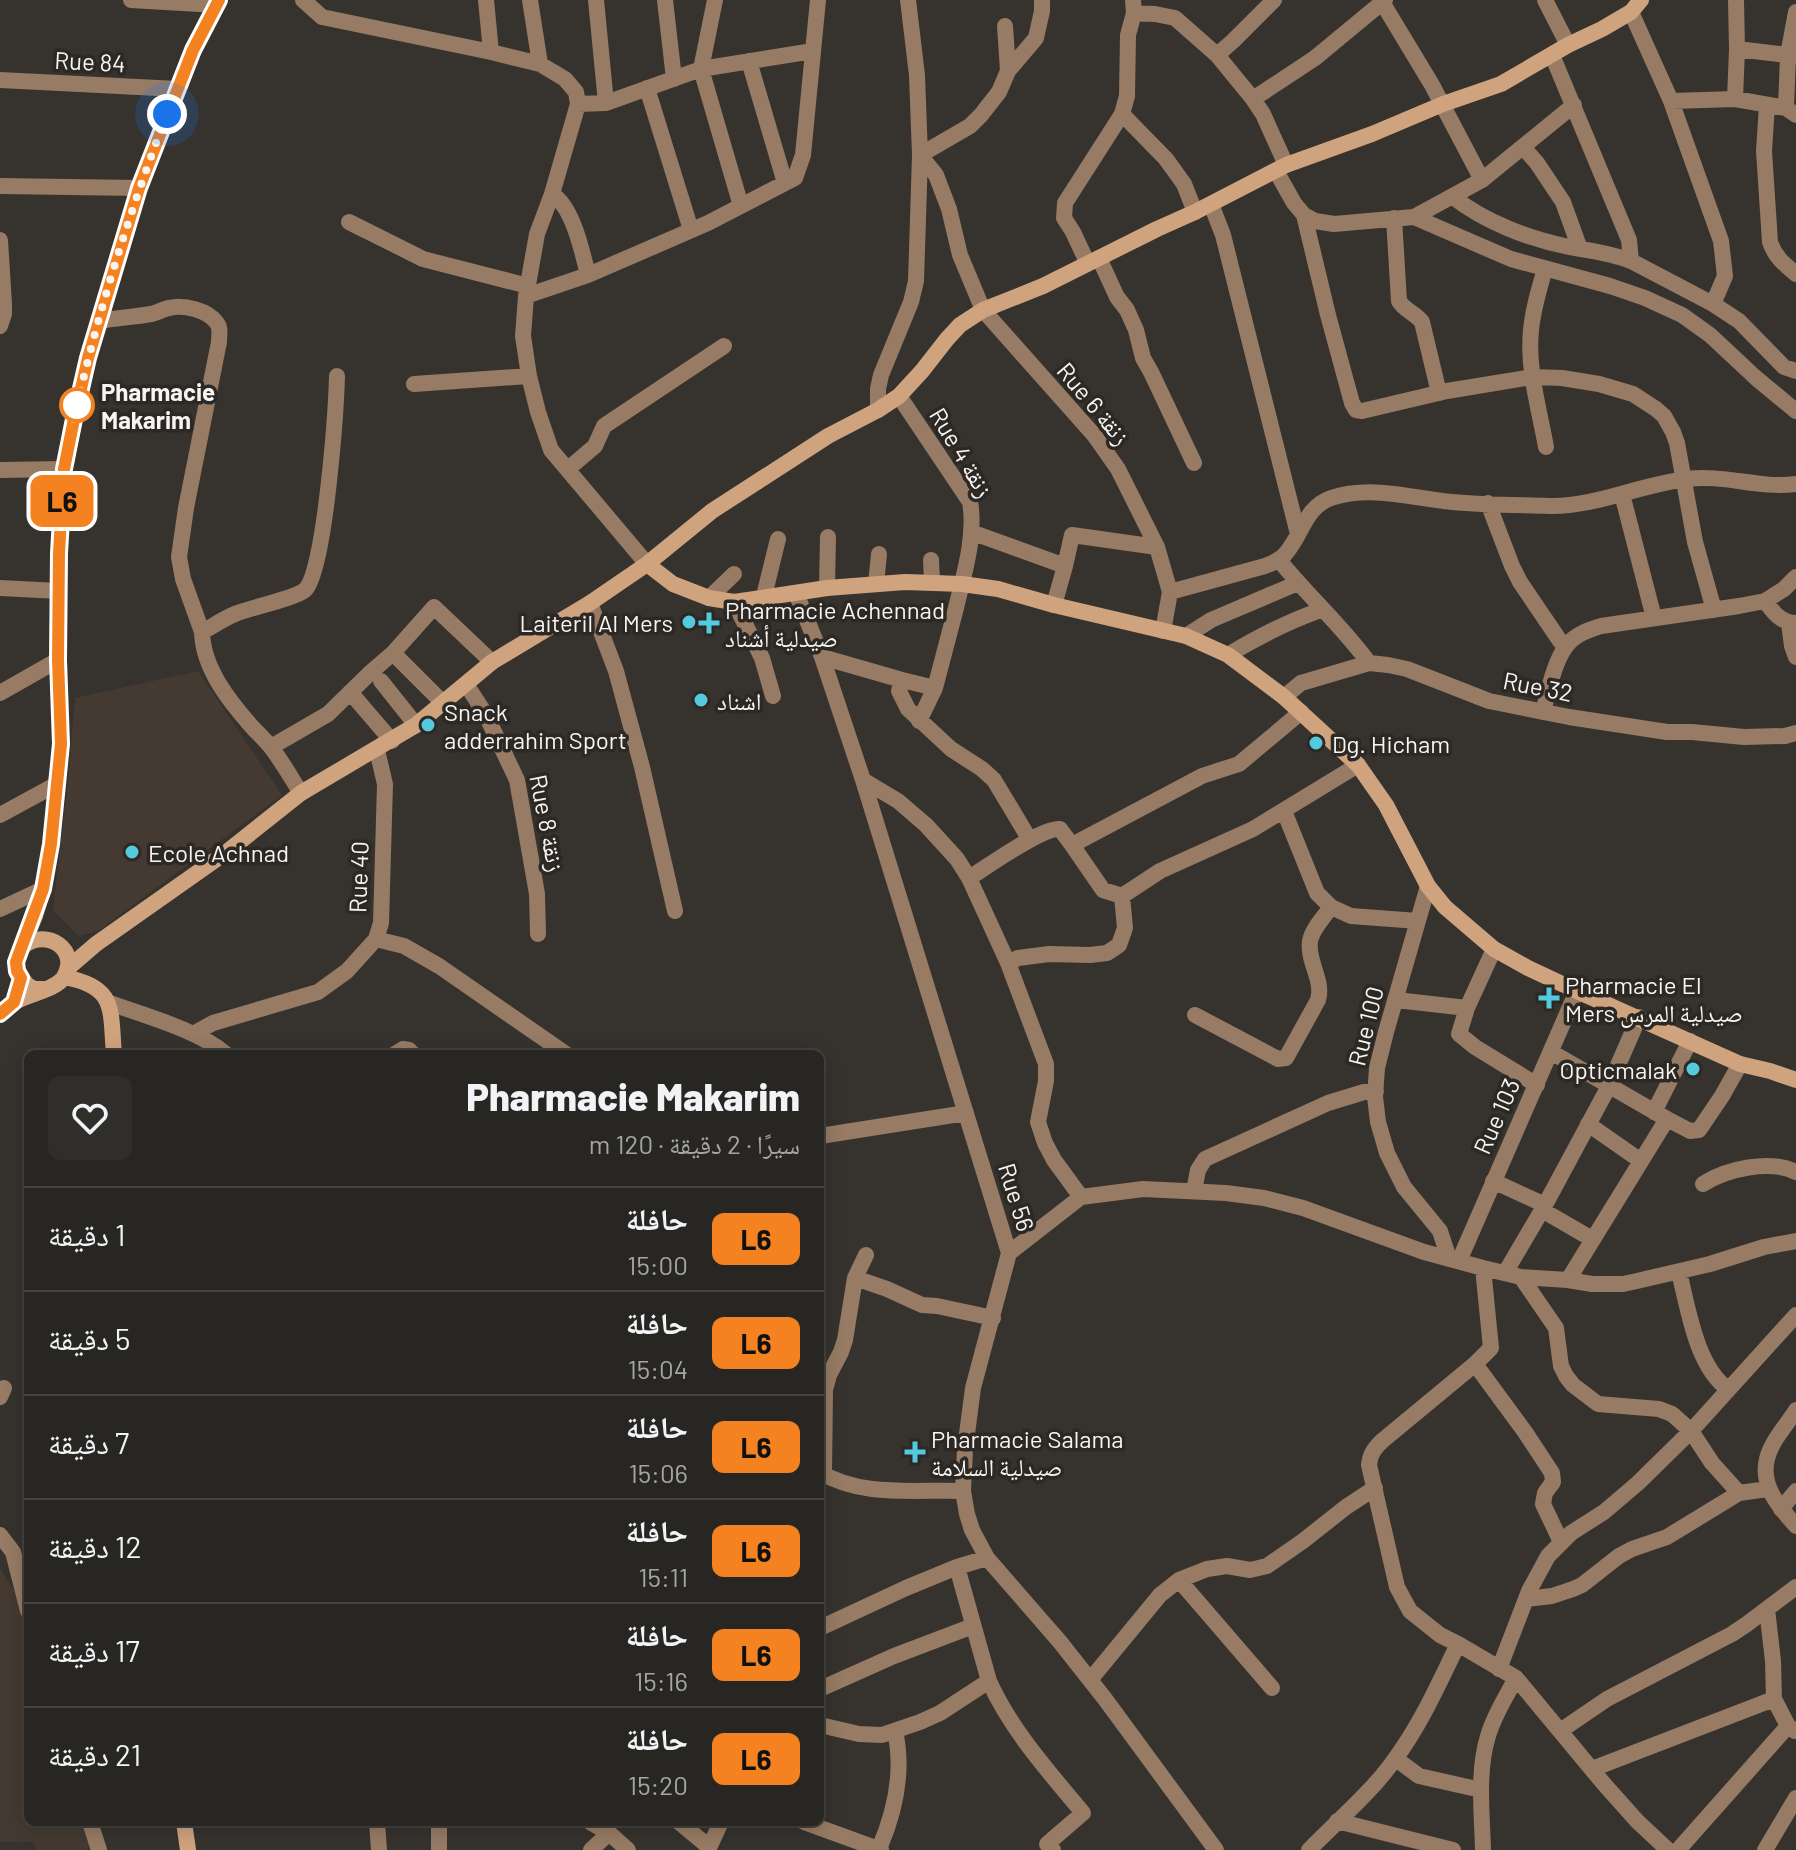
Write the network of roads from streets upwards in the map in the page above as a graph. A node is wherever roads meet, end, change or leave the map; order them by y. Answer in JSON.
{"nodes":[{"id":1,"x":131,"y":0,"type":"edge"},
{"id":2,"x":303,"y":0,"type":"edge"},
{"id":3,"x":486,"y":0,"type":"edge"},
{"id":4,"x":530,"y":0,"type":"edge"},
{"id":5,"x":596,"y":0,"type":"edge"},
{"id":6,"x":665,"y":0,"type":"edge"},
{"id":7,"x":715,"y":0,"type":"edge"},
{"id":8,"x":818,"y":0,"type":"edge"},
{"id":9,"x":908,"y":0,"type":"edge"},
{"id":10,"x":1042,"y":0,"type":"edge"},
{"id":11,"x":1274,"y":0,"type":"edge"},
{"id":12,"x":1545,"y":0,"type":"edge"},
{"id":13,"x":1736,"y":0,"type":"edge"},
{"id":14,"x":1384,"y":1,"type":"edge"},
{"id":15,"x":218,"y":2,"type":"edge"},
{"id":16,"x":1636,"y":6,"type":"edge"},
{"id":17,"x":1133,"y":7,"type":"edge"},
{"id":18,"x":1796,"y":12,"type":"edge"},
{"id":19,"x":1005,"y":26,"type":"dead end"},
{"id":20,"x":1568,"y":45,"type":"junction"},
{"id":21,"x":1737,"y":49,"type":"junction"},
{"id":22,"x":813,"y":51,"type":"junction"},
{"id":23,"x":491,"y":52,"type":"junction"},
{"id":24,"x":1217,"y":55,"type":"junction"},
{"id":25,"x":1552,"y":55,"type":"junction"},
{"id":26,"x":1792,"y":56,"type":"edge"},
{"id":27,"x":749,"y":61,"type":"junction"},
{"id":28,"x":540,"y":64,"type":"junction"},
{"id":29,"x":701,"y":69,"type":"junction"},
{"id":30,"x":1008,"y":71,"type":"junction"},
{"id":31,"x":674,"y":79,"type":"junction"},
{"id":32,"x":0,"y":80,"type":"edge"},
{"id":33,"x":647,"y":88,"type":"junction"},
{"id":34,"x":177,"y":89,"type":"junction"},
{"id":35,"x":1253,"y":99,"type":"junction"},
{"id":36,"x":1735,"y":99,"type":"junction"},
{"id":37,"x":1671,"y":101,"type":"junction"},
{"id":38,"x":606,"y":103,"type":"junction"},
{"id":39,"x":578,"y":104,"type":"junction"},
{"id":40,"x":1443,"y":104,"type":"junction"},
{"id":41,"x":1574,"y":105,"type":"junction"},
{"id":42,"x":1767,"y":105,"type":"junction"},
{"id":43,"x":1791,"y":111,"type":"edge"},
{"id":44,"x":1122,"y":114,"type":"junction"},
{"id":45,"x":1523,"y":147,"type":"junction"},
{"id":46,"x":920,"y":155,"type":"junction"},
{"id":47,"x":1281,"y":168,"type":"junction"},
{"id":48,"x":1482,"y":180,"type":"junction"},
{"id":49,"x":785,"y":183,"type":"junction"},
{"id":50,"x":0,"y":186,"type":"edge"},
{"id":51,"x":139,"y":188,"type":"junction"},
{"id":52,"x":552,"y":194,"type":"junction"},
{"id":53,"x":1453,"y":197,"type":"junction"},
{"id":54,"x":1211,"y":204,"type":"junction"},
{"id":55,"x":741,"y":206,"type":"junction"},
{"id":56,"x":1195,"y":212,"type":"junction"},
{"id":57,"x":1304,"y":215,"type":"junction"},
{"id":58,"x":1414,"y":217,"type":"junction"},
{"id":59,"x":1394,"y":218,"type":"junction"},
{"id":60,"x":349,"y":222,"type":"dead end"},
{"id":61,"x":691,"y":230,"type":"junction"},
{"id":62,"x":0,"y":240,"type":"edge"},
{"id":63,"x":1580,"y":249,"type":"junction"},
{"id":64,"x":1093,"y":260,"type":"junction"},
{"id":65,"x":1631,"y":261,"type":"junction"},
{"id":66,"x":1545,"y":269,"type":"junction"},
{"id":67,"x":1796,"y":274,"type":"edge"},
{"id":68,"x":588,"y":275,"type":"junction"},
{"id":69,"x":527,"y":291,"type":"junction"},
{"id":70,"x":1713,"y":304,"type":"junction"},
{"id":71,"x":983,"y":310,"type":"junction"},
{"id":72,"x":99,"y":321,"type":"junction"},
{"id":73,"x":0,"y":326,"type":"edge"},
{"id":74,"x":724,"y":346,"type":"dead end"},
{"id":75,"x":1796,"y":371,"type":"edge"},
{"id":76,"x":337,"y":376,"type":"dead end"},
{"id":77,"x":529,"y":376,"type":"junction"},
{"id":78,"x":1532,"y":377,"type":"junction"},
{"id":79,"x":414,"y":384,"type":"dead end"},
{"id":80,"x":1439,"y":393,"type":"junction"},
{"id":81,"x":899,"y":396,"type":"junction"},
{"id":82,"x":878,"y":410,"type":"junction"},
{"id":83,"x":1796,"y":411,"type":"edge"},
{"id":84,"x":1546,"y":447,"type":"dead end"},
{"id":85,"x":1194,"y":463,"type":"dead end"},
{"id":86,"x":64,"y":469,"type":"junction"},
{"id":87,"x":568,"y":469,"type":"junction"},
{"id":88,"x":0,"y":470,"type":"edge"},
{"id":89,"x":1683,"y":479,"type":"junction"},
{"id":90,"x":1796,"y":484,"type":"edge"},
{"id":91,"x":1622,"y":494,"type":"junction"},
{"id":92,"x":1488,"y":503,"type":"junction"},
{"id":93,"x":971,"y":532,"type":"junction"},
{"id":94,"x":1298,"y":534,"type":"junction"},
{"id":95,"x":828,"y":537,"type":"dead end"},
{"id":96,"x":778,"y":539,"type":"dead end"},
{"id":97,"x":1157,"y":547,"type":"junction"},
{"id":98,"x":879,"y":554,"type":"dead end"},
{"id":99,"x":931,"y":560,"type":"dead end"},
{"id":100,"x":1279,"y":560,"type":"junction"},
{"id":101,"x":647,"y":564,"type":"junction"},
{"id":102,"x":1065,"y":566,"type":"junction"},
{"id":103,"x":734,"y":574,"type":"dead end"},
{"id":104,"x":1796,"y":577,"type":"edge"},
{"id":105,"x":932,"y":582,"type":"junction"},
{"id":106,"x":1298,"y":583,"type":"junction"},
{"id":107,"x":876,"y":584,"type":"junction"},
{"id":108,"x":962,"y":584,"type":"junction"},
{"id":109,"x":0,"y":588,"type":"edge"},
{"id":110,"x":827,"y":588,"type":"junction"},
{"id":111,"x":59,"y":591,"type":"junction"},
{"id":112,"x":1170,"y":592,"type":"junction"},
{"id":113,"x":796,"y":593,"type":"junction"},
{"id":114,"x":764,"y":596,"type":"junction"},
{"id":115,"x":709,"y":598,"type":"junction"},
{"id":116,"x":1765,"y":601,"type":"junction"},
{"id":117,"x":734,"y":602,"type":"junction"},
{"id":118,"x":590,"y":603,"type":"junction"},
{"id":119,"x":1054,"y":605,"type":"junction"},
{"id":120,"x":1321,"y":610,"type":"junction"},
{"id":121,"x":1714,"y":610,"type":"junction"},
{"id":122,"x":1654,"y":618,"type":"junction"},
{"id":123,"x":1793,"y":623,"type":"edge"},
{"id":124,"x":1163,"y":631,"type":"junction"},
{"id":125,"x":202,"y":632,"type":"junction"},
{"id":126,"x":1186,"y":636,"type":"junction"},
{"id":127,"x":1567,"y":645,"type":"junction"},
{"id":128,"x":393,"y":653,"type":"junction"},
{"id":129,"x":1228,"y":655,"type":"junction"},
{"id":130,"x":822,"y":657,"type":"junction"},
{"id":131,"x":1796,"y":657,"type":"edge"},
{"id":132,"x":58,"y":660,"type":"junction"},
{"id":133,"x":492,"y":662,"type":"junction"},
{"id":134,"x":1369,"y":663,"type":"junction"},
{"id":135,"x":902,"y":680,"type":"junction"},
{"id":136,"x":381,"y":681,"type":"dead end"},
{"id":137,"x":466,"y":684,"type":"junction"},
{"id":138,"x":935,"y":688,"type":"junction"},
{"id":139,"x":350,"y":692,"type":"junction"},
{"id":140,"x":0,"y":693,"type":"edge"},
{"id":141,"x":773,"y":696,"type":"dead end"},
{"id":142,"x":1284,"y":697,"type":"junction"},
{"id":143,"x":443,"y":703,"type":"junction"},
{"id":144,"x":1301,"y":712,"type":"junction"},
{"id":145,"x":1543,"y":712,"type":"junction"},
{"id":146,"x":919,"y":721,"type":"junction"},
{"id":147,"x":416,"y":725,"type":"junction"},
{"id":148,"x":1796,"y":733,"type":"edge"},
{"id":149,"x":392,"y":741,"type":"junction"},
{"id":150,"x":271,"y":747,"type":"junction"},
{"id":151,"x":377,"y":750,"type":"junction"},
{"id":152,"x":1358,"y":765,"type":"junction"},
{"id":153,"x":863,"y":780,"type":"junction"},
{"id":154,"x":57,"y":784,"type":"junction"},
{"id":155,"x":301,"y":793,"type":"junction"},
{"id":156,"x":1284,"y":811,"type":"junction"},
{"id":157,"x":0,"y":815,"type":"edge"},
{"id":158,"x":1030,"y":840,"type":"junction"},
{"id":159,"x":1072,"y":845,"type":"junction"},
{"id":160,"x":969,"y":878,"type":"junction"},
{"id":161,"x":1428,"y":886,"type":"junction"},
{"id":162,"x":43,"y":889,"type":"junction"},
{"id":163,"x":1122,"y":896,"type":"junction"},
{"id":164,"x":1331,"y":907,"type":"junction"},
{"id":165,"x":0,"y":909,"type":"edge"},
{"id":166,"x":675,"y":911,"type":"dead end"},
{"id":167,"x":35,"y":916,"type":"junction"},
{"id":168,"x":1418,"y":921,"type":"junction"},
{"id":169,"x":538,"y":934,"type":"dead end"},
{"id":170,"x":46,"y":938,"type":"junction"},
{"id":171,"x":376,"y":939,"type":"junction"},
{"id":172,"x":23,"y":946,"type":"junction"},
{"id":173,"x":1494,"y":949,"type":"junction"},
{"id":174,"x":1008,"y":963,"type":"junction"},
{"id":175,"x":65,"y":966,"type":"junction"},
{"id":176,"x":21,"y":978,"type":"junction"},
{"id":177,"x":43,"y":989,"type":"junction"},
{"id":178,"x":1577,"y":991,"type":"junction"},
{"id":179,"x":1396,"y":1000,"type":"junction"},
{"id":180,"x":14,"y":1002,"type":"junction"},
{"id":181,"x":110,"y":1003,"type":"junction"},
{"id":182,"x":1467,"y":1008,"type":"junction"},
{"id":183,"x":0,"y":1014,"type":"edge"},
{"id":184,"x":1195,"y":1015,"type":"dead end"},
{"id":185,"x":1639,"y":1017,"type":"junction"},
{"id":186,"x":193,"y":1034,"type":"junction"},
{"id":187,"x":1690,"y":1041,"type":"junction"},
{"id":188,"x":114,"y":1050,"type":"edge"},
{"id":189,"x":222,"y":1050,"type":"edge"},
{"id":190,"x":560,"y":1050,"type":"edge"},
{"id":191,"x":1551,"y":1052,"type":"junction"},
{"id":192,"x":1740,"y":1064,"type":"junction"},
{"id":193,"x":1796,"y":1080,"type":"edge"},
{"id":194,"x":1537,"y":1085,"type":"junction"},
{"id":195,"x":1609,"y":1086,"type":"junction"},
{"id":196,"x":1376,"y":1091,"type":"junction"},
{"id":197,"x":966,"y":1113,"type":"junction"},
{"id":198,"x":1661,"y":1116,"type":"junction"},
{"id":199,"x":1588,"y":1124,"type":"junction"},
{"id":200,"x":824,"y":1135,"type":"edge"},
{"id":201,"x":1641,"y":1161,"type":"junction"},
{"id":202,"x":1796,"y":1172,"type":"edge"},
{"id":203,"x":1493,"y":1181,"type":"junction"},
{"id":204,"x":1703,"y":1184,"type":"dead end"},
{"id":205,"x":1194,"y":1191,"type":"junction"},
{"id":206,"x":1081,"y":1197,"type":"junction"},
{"id":207,"x":1543,"y":1207,"type":"junction"},
{"id":208,"x":1592,"y":1239,"type":"junction"},
{"id":209,"x":1796,"y":1241,"type":"edge"},
{"id":210,"x":1009,"y":1253,"type":"junction"},
{"id":211,"x":866,"y":1255,"type":"dead end"},
{"id":212,"x":1454,"y":1260,"type":"junction"},
{"id":213,"x":1483,"y":1268,"type":"junction"},
{"id":214,"x":1679,"y":1272,"type":"junction"},
{"id":215,"x":1513,"y":1275,"type":"junction"},
{"id":216,"x":855,"y":1278,"type":"junction"},
{"id":217,"x":1568,"y":1280,"type":"junction"},
{"id":218,"x":1796,"y":1315,"type":"edge"},
{"id":219,"x":993,"y":1318,"type":"junction"},
{"id":220,"x":1475,"y":1364,"type":"junction"},
{"id":221,"x":1728,"y":1389,"type":"junction"},
{"id":222,"x":1795,"y":1412,"type":"edge"},
{"id":223,"x":824,"y":1418,"type":"edge"},
{"id":224,"x":1691,"y":1431,"type":"junction"},
{"id":225,"x":824,"y":1475,"type":"edge"},
{"id":226,"x":1375,"y":1488,"type":"junction"},
{"id":227,"x":1768,"y":1489,"type":"junction"},
{"id":228,"x":963,"y":1491,"type":"junction"},
{"id":229,"x":1796,"y":1491,"type":"edge"},
{"id":230,"x":1739,"y":1493,"type":"junction"},
{"id":231,"x":1781,"y":1509,"type":"junction"},
{"id":232,"x":1796,"y":1526,"type":"edge"},
{"id":233,"x":0,"y":1535,"type":"edge"},
{"id":234,"x":1561,"y":1542,"type":"junction"},
{"id":235,"x":987,"y":1558,"type":"junction"},
{"id":236,"x":24,"y":1559,"type":"edge"},
{"id":237,"x":957,"y":1567,"type":"junction"},
{"id":238,"x":17,"y":1569,"type":"junction"},
{"id":239,"x":1179,"y":1580,"type":"junction"},
{"id":240,"x":1796,"y":1587,"type":"edge"},
{"id":241,"x":24,"y":1596,"type":"edge"},
{"id":242,"x":1526,"y":1599,"type":"junction"},
{"id":243,"x":1767,"y":1609,"type":"junction"},
{"id":244,"x":824,"y":1626,"type":"edge"},
{"id":245,"x":973,"y":1626,"type":"junction"},
{"id":246,"x":1458,"y":1644,"type":"junction"},
{"id":247,"x":1499,"y":1669,"type":"junction"},
{"id":248,"x":1516,"y":1678,"type":"junction"},
{"id":249,"x":1090,"y":1680,"type":"junction"},
{"id":250,"x":989,"y":1681,"type":"junction"},
{"id":251,"x":824,"y":1687,"type":"edge"},
{"id":252,"x":1272,"y":1688,"type":"dead end"},
{"id":253,"x":1774,"y":1699,"type":"junction"},
{"id":254,"x":824,"y":1726,"type":"edge"},
{"id":255,"x":1792,"y":1729,"type":"edge"},
{"id":256,"x":895,"y":1731,"type":"junction"},
{"id":257,"x":1560,"y":1731,"type":"junction"},
{"id":258,"x":1396,"y":1759,"type":"junction"},
{"id":259,"x":1592,"y":1769,"type":"junction"},
{"id":260,"x":1481,"y":1790,"type":"junction"},
{"id":261,"x":1796,"y":1798,"type":"edge"},
{"id":262,"x":1337,"y":1821,"type":"junction"},
{"id":263,"x":91,"y":1826,"type":"edge"},
{"id":264,"x":185,"y":1826,"type":"edge"},
{"id":265,"x":377,"y":1826,"type":"edge"},
{"id":266,"x":439,"y":1826,"type":"edge"},
{"id":267,"x":597,"y":1826,"type":"edge"},
{"id":268,"x":683,"y":1826,"type":"edge"},
{"id":269,"x":719,"y":1826,"type":"edge"},
{"id":270,"x":815,"y":1826,"type":"edge"},
{"id":271,"x":609,"y":1833,"type":"junction"},
{"id":272,"x":1046,"y":1848,"type":"edge"},
{"id":273,"x":709,"y":1849,"type":"edge"},
{"id":274,"x":99,"y":1850,"type":"edge"},
{"id":275,"x":188,"y":1850,"type":"edge"},
{"id":276,"x":379,"y":1850,"type":"edge"},
{"id":277,"x":439,"y":1850,"type":"edge"},
{"id":278,"x":591,"y":1850,"type":"edge"},
{"id":279,"x":628,"y":1850,"type":"edge"},
{"id":280,"x":880,"y":1850,"type":"edge"},
{"id":281,"x":1216,"y":1850,"type":"edge"},
{"id":282,"x":1309,"y":1850,"type":"edge"},
{"id":283,"x":1453,"y":1850,"type":"edge"},
{"id":284,"x":1483,"y":1850,"type":"edge"},
{"id":285,"x":1668,"y":1850,"type":"edge"},
{"id":286,"x":1678,"y":1850,"type":"edge"},
{"id":287,"x":1765,"y":1850,"type":"edge"}],
"edges":[{"from":1,"to":15,"type":"street"},
{"from":2,"to":23,"type":"street"},
{"from":3,"to":23,"type":"street"},
{"from":4,"to":28,"type":"street"},
{"from":5,"to":38,"type":"street"},
{"from":6,"to":31,"type":"street"},
{"from":7,"to":29,"type":"street"},
{"from":8,"to":22,"type":"street"},
{"from":9,"to":46,"type":"street"},
{"from":10,"to":30,"type":"street"},
{"from":11,"to":24,"type":"street"},
{"from":12,"to":20,"type":"street"},
{"from":13,"to":21,"type":"street"},
{"from":14,"to":35,"type":"street"},
{"from":14,"to":40,"type":"street"},
{"from":15,"to":34,"type":"street"},
{"from":16,"to":20,"type":"street"},
{"from":16,"to":37,"type":"street"},
{"from":17,"to":24,"type":"street"},
{"from":17,"to":44,"type":"street"},
{"from":18,"to":26,"type":"street"},
{"from":19,"to":30,"type":"street"},
{"from":20,"to":25,"type":"street"},
{"from":21,"to":26,"type":"street"},
{"from":21,"to":36,"type":"street"},
{"from":22,"to":27,"type":"street"},
{"from":22,"to":49,"type":"street"},
{"from":23,"to":28,"type":"street"},
{"from":24,"to":35,"type":"street"},
{"from":25,"to":40,"type":"street"},
{"from":25,"to":41,"type":"street"},
{"from":26,"to":43,"type":"street"},
{"from":27,"to":29,"type":"street"},
{"from":27,"to":49,"type":"street"},
{"from":28,"to":39,"type":"street"},
{"from":29,"to":31,"type":"street"},
{"from":29,"to":55,"type":"street"},
{"from":30,"to":46,"type":"street"},
{"from":31,"to":33,"type":"street"},
{"from":32,"to":34,"type":"street","name":"Rue 84"},
{"from":33,"to":38,"type":"street"},
{"from":33,"to":61,"type":"street"},
{"from":34,"to":51,"type":"street"},
{"from":35,"to":47,"type":"street"},
{"from":36,"to":37,"type":"street"},
{"from":36,"to":42,"type":"street"},
{"from":37,"to":70,"type":"street"},
{"from":38,"to":39,"type":"street"},
{"from":39,"to":52,"type":"street"},
{"from":40,"to":47,"type":"street"},
{"from":40,"to":48,"type":"street"},
{"from":41,"to":45,"type":"street"},
{"from":41,"to":65,"type":"street"},
{"from":42,"to":43,"type":"street"},
{"from":42,"to":67,"type":"street"},
{"from":44,"to":56,"type":"street"},
{"from":44,"to":64,"type":"street"},
{"from":45,"to":48,"type":"street"},
{"from":45,"to":63,"type":"street"},
{"from":46,"to":71,"type":"street","name":"Rue 6 زنقة"},
{"from":46,"to":82,"type":"street"},
{"from":47,"to":54,"type":"street"},
{"from":47,"to":57,"type":"street"},
{"from":48,"to":53,"type":"street"},
{"from":49,"to":55,"type":"street"},
{"from":50,"to":51,"type":"street"},
{"from":51,"to":72,"type":"street"},
{"from":52,"to":68,"type":"street"},
{"from":52,"to":69,"type":"street"},
{"from":53,"to":58,"type":"street"},
{"from":53,"to":63,"type":"street"},
{"from":54,"to":56,"type":"street"},
{"from":54,"to":94,"type":"street"},
{"from":55,"to":61,"type":"street"},
{"from":56,"to":64,"type":"street"},
{"from":57,"to":59,"type":"street"},
{"from":57,"to":80,"type":"street"},
{"from":58,"to":59,"type":"street"},
{"from":58,"to":66,"type":"street"},
{"from":59,"to":80,"type":"street"},
{"from":60,"to":69,"type":"street"},
{"from":61,"to":68,"type":"street"},
{"from":62,"to":73,"type":"street"},
{"from":63,"to":65,"type":"street"},
{"from":64,"to":71,"type":"street"},
{"from":64,"to":85,"type":"street"},
{"from":65,"to":70,"type":"street"},
{"from":66,"to":78,"type":"street"},
{"from":66,"to":83,"type":"street"},
{"from":68,"to":69,"type":"street"},
{"from":69,"to":77,"type":"street"},
{"from":70,"to":75,"type":"street"},
{"from":71,"to":81,"type":"street"},
{"from":71,"to":97,"type":"street","name":"Rue 6 زنقة"},
{"from":72,"to":86,"type":"street"},
{"from":72,"to":125,"type":"street"},
{"from":74,"to":87,"type":"street"},
{"from":76,"to":125,"type":"street"},
{"from":77,"to":79,"type":"street"},
{"from":77,"to":87,"type":"street"},
{"from":78,"to":80,"type":"street"},
{"from":78,"to":84,"type":"street"},
{"from":78,"to":89,"type":"street"},
{"from":81,"to":82,"type":"street"},
{"from":81,"to":93,"type":"street","name":"Rue 4 زنقة"},
{"from":82,"to":101,"type":"street"},
{"from":86,"to":88,"type":"street"},
{"from":86,"to":111,"type":"street"},
{"from":87,"to":101,"type":"street"},
{"from":89,"to":90,"type":"street"},
{"from":89,"to":91,"type":"street"},
{"from":89,"to":121,"type":"street"},
{"from":91,"to":92,"type":"street"},
{"from":91,"to":122,"type":"street"},
{"from":92,"to":94,"type":"street"},
{"from":92,"to":127,"type":"street"},
{"from":93,"to":102,"type":"street"},
{"from":93,"to":108,"type":"street","name":"Rue 4 زنقة"},
{"from":94,"to":100,"type":"street"},
{"from":95,"to":110,"type":"street"},
{"from":96,"to":114,"type":"street"},
{"from":97,"to":102,"type":"street"},
{"from":97,"to":112,"type":"street","name":"Rue 6 زنقة"},
{"from":98,"to":107,"type":"street"},
{"from":99,"to":105,"type":"street"},
{"from":100,"to":106,"type":"street"},
{"from":100,"to":112,"type":"street"},
{"from":101,"to":115,"type":"street"},
{"from":101,"to":118,"type":"street"},
{"from":102,"to":119,"type":"street"},
{"from":103,"to":115,"type":"street"},
{"from":104,"to":116,"type":"street"},
{"from":105,"to":107,"type":"street"},
{"from":105,"to":108,"type":"street"},
{"from":106,"to":120,"type":"street"},
{"from":106,"to":126,"type":"street"},
{"from":107,"to":110,"type":"street"},
{"from":108,"to":119,"type":"street"},
{"from":108,"to":138,"type":"street","name":"Rue 4 زنقة"},
{"from":109,"to":111,"type":"street"},
{"from":110,"to":113,"type":"street"},
{"from":111,"to":132,"type":"street"},
{"from":112,"to":124,"type":"street","name":"Rue 6 زنقة"},
{"from":113,"to":114,"type":"street"},
{"from":113,"to":130,"type":"street","name":"Rue 56"},
{"from":114,"to":117,"type":"street"},
{"from":115,"to":117,"type":"street"},
{"from":116,"to":121,"type":"street"},
{"from":116,"to":123,"type":"street"},
{"from":117,"to":141,"type":"street"},
{"from":118,"to":133,"type":"street"},
{"from":118,"to":166,"type":"street"},
{"from":119,"to":124,"type":"street"},
{"from":120,"to":129,"type":"street"},
{"from":120,"to":134,"type":"street"},
{"from":121,"to":122,"type":"street"},
{"from":122,"to":127,"type":"street"},
{"from":123,"to":131,"type":"street"},
{"from":124,"to":126,"type":"street"},
{"from":125,"to":150,"type":"street"},
{"from":126,"to":129,"type":"street"},
{"from":127,"to":145,"type":"street"},
{"from":128,"to":133,"type":"street"},
{"from":128,"to":139,"type":"street"},
{"from":128,"to":143,"type":"street"},
{"from":129,"to":142,"type":"street"},
{"from":130,"to":135,"type":"street"},
{"from":130,"to":153,"type":"street","name":"Rue 56"},
{"from":132,"to":140,"type":"street"},
{"from":132,"to":154,"type":"street"},
{"from":133,"to":137,"type":"street"},
{"from":134,"to":142,"type":"street","name":"Rue 32"},
{"from":134,"to":145,"type":"street","name":"Rue 32"},
{"from":135,"to":138,"type":"street"},
{"from":135,"to":146,"type":"street"},
{"from":136,"to":147,"type":"street"},
{"from":137,"to":143,"type":"street"},
{"from":137,"to":169,"type":"street","name":"Rue 8 زنقة"},
{"from":138,"to":146,"type":"street","name":"Rue 4 زنقة"},
{"from":139,"to":149,"type":"street"},
{"from":139,"to":150,"type":"street"},
{"from":142,"to":144,"type":"street"},
{"from":143,"to":147,"type":"street"},
{"from":144,"to":152,"type":"street"},
{"from":144,"to":159,"type":"street"},
{"from":145,"to":148,"type":"street","name":"Rue 32"},
{"from":146,"to":158,"type":"street"},
{"from":147,"to":149,"type":"street"},
{"from":149,"to":151,"type":"street"},
{"from":150,"to":155,"type":"street"},
{"from":151,"to":155,"type":"street"},
{"from":151,"to":171,"type":"street","name":"Rue 40"},
{"from":152,"to":156,"type":"street"},
{"from":152,"to":161,"type":"street"},
{"from":153,"to":160,"type":"street"},
{"from":153,"to":197,"type":"street","name":"Rue 56"},
{"from":154,"to":157,"type":"street"},
{"from":154,"to":162,"type":"street"},
{"from":155,"to":175,"type":"street"},
{"from":156,"to":163,"type":"street"},
{"from":156,"to":164,"type":"street"},
{"from":158,"to":159,"type":"street"},
{"from":158,"to":160,"type":"street"},
{"from":159,"to":163,"type":"street"},
{"from":160,"to":174,"type":"street"},
{"from":161,"to":168,"type":"street","name":"Rue 100"},
{"from":161,"to":173,"type":"street"},
{"from":162,"to":165,"type":"street"},
{"from":162,"to":167,"type":"street"},
{"from":163,"to":174,"type":"street"},
{"from":164,"to":168,"type":"street"},
{"from":164,"to":184,"type":"street"},
{"from":167,"to":170,"type":"street"},
{"from":167,"to":172,"type":"street"},
{"from":168,"to":179,"type":"street","name":"Rue 100"},
{"from":170,"to":172,"type":"street"},
{"from":170,"to":175,"type":"street"},
{"from":171,"to":186,"type":"street","name":"Rue 40"},
{"from":171,"to":190,"type":"street"},
{"from":172,"to":176,"type":"street"},
{"from":173,"to":178,"type":"street"},
{"from":173,"to":182,"type":"street"},
{"from":174,"to":206,"type":"street"},
{"from":175,"to":177,"type":"street"},
{"from":175,"to":181,"type":"street"},
{"from":176,"to":177,"type":"street"},
{"from":176,"to":180,"type":"street"},
{"from":177,"to":180,"type":"street"},
{"from":178,"to":185,"type":"street"},
{"from":178,"to":191,"type":"street","name":"Rue 103"},
{"from":179,"to":182,"type":"street"},
{"from":179,"to":196,"type":"street","name":"Rue 100"},
{"from":180,"to":183,"type":"street"},
{"from":181,"to":186,"type":"street"},
{"from":181,"to":188,"type":"street"},
{"from":182,"to":194,"type":"street"},
{"from":185,"to":187,"type":"street"},
{"from":185,"to":195,"type":"street"},
{"from":186,"to":189,"type":"street"},
{"from":187,"to":192,"type":"street"},
{"from":187,"to":198,"type":"street"},
{"from":191,"to":194,"type":"street","name":"Rue 103"},
{"from":191,"to":195,"type":"street"},
{"from":192,"to":193,"type":"street"},
{"from":192,"to":198,"type":"street"},
{"from":194,"to":203,"type":"street","name":"Rue 103"},
{"from":195,"to":198,"type":"street"},
{"from":195,"to":199,"type":"street"},
{"from":196,"to":205,"type":"street"},
{"from":196,"to":212,"type":"street","name":"Rue 100"},
{"from":197,"to":200,"type":"street"},
{"from":197,"to":210,"type":"street","name":"Rue 56"},
{"from":198,"to":201,"type":"street"},
{"from":199,"to":201,"type":"street"},
{"from":199,"to":207,"type":"street"},
{"from":201,"to":208,"type":"street"},
{"from":202,"to":204,"type":"street"},
{"from":203,"to":207,"type":"street"},
{"from":203,"to":212,"type":"street","name":"Rue 103"},
{"from":205,"to":206,"type":"street"},
{"from":205,"to":212,"type":"street"},
{"from":206,"to":210,"type":"street"},
{"from":207,"to":208,"type":"street"},
{"from":207,"to":215,"type":"street"},
{"from":208,"to":217,"type":"street"},
{"from":209,"to":214,"type":"street"},
{"from":210,"to":219,"type":"street","name":"Rue 56"},
{"from":211,"to":216,"type":"street"},
{"from":212,"to":213,"type":"street"},
{"from":213,"to":215,"type":"street"},
{"from":213,"to":220,"type":"street"},
{"from":214,"to":217,"type":"street"},
{"from":214,"to":221,"type":"street"},
{"from":215,"to":217,"type":"street"},
{"from":215,"to":224,"type":"street"},
{"from":216,"to":219,"type":"street"},
{"from":216,"to":223,"type":"street"},
{"from":218,"to":221,"type":"street"},
{"from":219,"to":228,"type":"street","name":"Rue 56"},
{"from":220,"to":226,"type":"street"},
{"from":220,"to":234,"type":"street"},
{"from":221,"to":224,"type":"street"},
{"from":222,"to":227,"type":"street"},
{"from":224,"to":230,"type":"street"},
{"from":224,"to":234,"type":"street"},
{"from":225,"to":228,"type":"street"},
{"from":226,"to":239,"type":"street"},
{"from":226,"to":246,"type":"street"},
{"from":227,"to":230,"type":"street"},
{"from":227,"to":231,"type":"street"},
{"from":228,"to":235,"type":"street","name":"Rue 56"},
{"from":229,"to":231,"type":"street"},
{"from":230,"to":242,"type":"street"},
{"from":231,"to":232,"type":"street"},
{"from":233,"to":238,"type":"street"},
{"from":234,"to":242,"type":"street"},
{"from":235,"to":237,"type":"street"},
{"from":235,"to":249,"type":"street","name":"Rue 56"},
{"from":236,"to":238,"type":"street"},
{"from":237,"to":244,"type":"street"},
{"from":237,"to":245,"type":"street"},
{"from":238,"to":241,"type":"street"},
{"from":239,"to":249,"type":"street"},
{"from":239,"to":252,"type":"street"},
{"from":240,"to":243,"type":"street"},
{"from":242,"to":247,"type":"street"},
{"from":243,"to":253,"type":"street"},
{"from":243,"to":257,"type":"street"},
{"from":245,"to":250,"type":"street"},
{"from":245,"to":251,"type":"street"},
{"from":246,"to":247,"type":"street"},
{"from":246,"to":258,"type":"street"},
{"from":247,"to":248,"type":"street"},
{"from":248,"to":257,"type":"street"},
{"from":248,"to":260,"type":"street"},
{"from":249,"to":281,"type":"street","name":"Rue 56"},
{"from":250,"to":256,"type":"street"},
{"from":250,"to":272,"type":"street"},
{"from":253,"to":255,"type":"street"},
{"from":253,"to":259,"type":"street"},
{"from":254,"to":256,"type":"street"},
{"from":255,"to":286,"type":"street"},
{"from":256,"to":280,"type":"street"},
{"from":257,"to":259,"type":"street"},
{"from":258,"to":260,"type":"street"},
{"from":258,"to":262,"type":"street"},
{"from":259,"to":285,"type":"street"},
{"from":260,"to":284,"type":"street"},
{"from":261,"to":287,"type":"street"},
{"from":262,"to":282,"type":"street"},
{"from":262,"to":283,"type":"street"},
{"from":263,"to":274,"type":"street"},
{"from":264,"to":275,"type":"street"},
{"from":265,"to":276,"type":"street"},
{"from":266,"to":277,"type":"street"},
{"from":267,"to":271,"type":"street"},
{"from":268,"to":273,"type":"street"},
{"from":269,"to":273,"type":"street"},
{"from":270,"to":280,"type":"street"},
{"from":271,"to":278,"type":"street"},
{"from":271,"to":279,"type":"street"}]}
